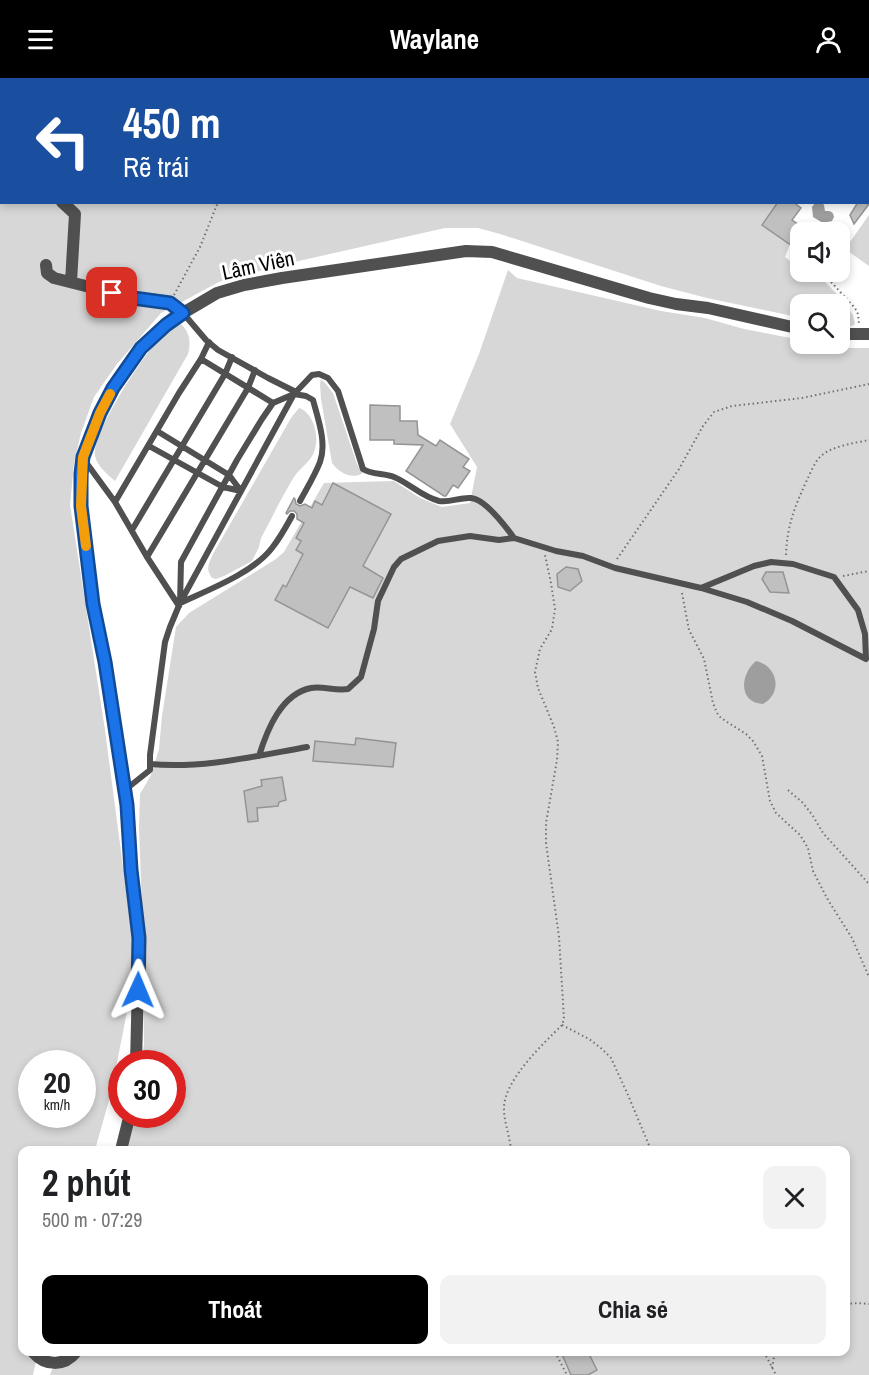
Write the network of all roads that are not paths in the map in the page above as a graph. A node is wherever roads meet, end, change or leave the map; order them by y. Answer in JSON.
{"nodes":[{"id":1,"x":64,"y":204,"type":"edge"},
{"id":2,"x":46,"y":265,"type":"dead end"},
{"id":3,"x":71,"y":282,"type":"junction"},
{"id":4,"x":183,"y":313,"type":"junction"},
{"id":5,"x":790,"y":327,"type":"edge"},
{"id":6,"x":209,"y":342,"type":"junction"},
{"id":7,"x":232,"y":357,"type":"junction"},
{"id":8,"x":201,"y":359,"type":"junction"},
{"id":9,"x":255,"y":370,"type":"junction"},
{"id":10,"x":225,"y":374,"type":"junction"},
{"id":11,"x":248,"y":388,"type":"junction"},
{"id":12,"x":295,"y":393,"type":"junction"},
{"id":13,"x":273,"y":403,"type":"junction"},
{"id":14,"x":157,"y":431,"type":"junction"},
{"id":15,"x":149,"y":446,"type":"junction"},
{"id":16,"x":183,"y":446,"type":"junction"},
{"id":17,"x":83,"y":457,"type":"junction"},
{"id":18,"x":175,"y":460,"type":"junction"},
{"id":19,"x":206,"y":460,"type":"junction"},
{"id":20,"x":198,"y":473,"type":"junction"},
{"id":21,"x":229,"y":475,"type":"junction"},
{"id":22,"x":223,"y":487,"type":"junction"},
{"id":23,"x":241,"y":491,"type":"junction"},
{"id":24,"x":300,"y":501,"type":"dead end"},
{"id":25,"x":115,"y":502,"type":"junction"},
{"id":26,"x":292,"y":516,"type":"dead end"},
{"id":27,"x":132,"y":530,"type":"junction"},
{"id":28,"x":514,"y":538,"type":"junction"},
{"id":29,"x":147,"y":557,"type":"junction"},
{"id":30,"x":701,"y":588,"type":"junction"},
{"id":31,"x":179,"y":604,"type":"junction"},
{"id":32,"x":307,"y":747,"type":"dead end"},
{"id":33,"x":259,"y":756,"type":"junction"},
{"id":34,"x":150,"y":764,"type":"junction"},
{"id":35,"x":124,"y":790,"type":"junction"},
{"id":36,"x":136,"y":1050,"type":"edge"},
{"id":37,"x":126,"y":1128,"type":"edge"},
{"id":38,"x":122,"y":1146,"type":"edge"},
{"id":39,"x":36,"y":1356,"type":"edge"},
{"id":40,"x":72,"y":1356,"type":"edge"}],
"edges":[{"from":1,"to":3,"type":"street"},
{"from":2,"to":3,"type":"street"},
{"from":3,"to":4,"type":"street"},
{"from":4,"to":5,"type":"street","name":"Lâm Viên"},
{"from":4,"to":6,"type":"lane"},
{"from":4,"to":17,"type":"street","name":"Lâm Viên"},
{"from":6,"to":7,"type":"lane"},
{"from":6,"to":8,"type":"lane"},
{"from":7,"to":9,"type":"lane"},
{"from":7,"to":10,"type":"lane"},
{"from":8,"to":10,"type":"lane"},
{"from":8,"to":14,"type":"lane"},
{"from":9,"to":11,"type":"lane"},
{"from":9,"to":12,"type":"lane"},
{"from":10,"to":11,"type":"lane"},
{"from":10,"to":16,"type":"lane"},
{"from":11,"to":13,"type":"lane"},
{"from":11,"to":19,"type":"lane"},
{"from":12,"to":13,"type":"lane"},
{"from":12,"to":23,"type":"lane"},
{"from":12,"to":24,"type":"lane"},
{"from":12,"to":28,"type":"lane"},
{"from":13,"to":21,"type":"lane"},
{"from":14,"to":15,"type":"lane"},
{"from":14,"to":16,"type":"lane"},
{"from":15,"to":18,"type":"lane"},
{"from":15,"to":25,"type":"lane"},
{"from":16,"to":18,"type":"lane"},
{"from":16,"to":19,"type":"lane"},
{"from":17,"to":25,"type":"lane"},
{"from":17,"to":35,"type":"street","name":"Lâm Viên"},
{"from":18,"to":20,"type":"lane"},
{"from":18,"to":27,"type":"lane"},
{"from":19,"to":20,"type":"lane"},
{"from":19,"to":21,"type":"lane"},
{"from":20,"to":22,"type":"lane"},
{"from":20,"to":29,"type":"lane"},
{"from":21,"to":22,"type":"lane"},
{"from":21,"to":23,"type":"lane"},
{"from":22,"to":23,"type":"lane"},
{"from":22,"to":31,"type":"lane"},
{"from":23,"to":31,"type":"lane"},
{"from":25,"to":27,"type":"lane"},
{"from":26,"to":31,"type":"lane"},
{"from":27,"to":29,"type":"lane"},
{"from":28,"to":30,"type":"lane"},
{"from":28,"to":33,"type":"lane"},
{"from":29,"to":31,"type":"lane"},
{"from":30,"to":30,"type":"lane"},
{"from":31,"to":34,"type":"lane"},
{"from":32,"to":33,"type":"lane"},
{"from":33,"to":34,"type":"lane"},
{"from":34,"to":35,"type":"lane"},
{"from":35,"to":36,"type":"street","name":"Lâm Viên"},
{"from":37,"to":38,"type":"street"},
{"from":39,"to":40,"type":"street"}]}
